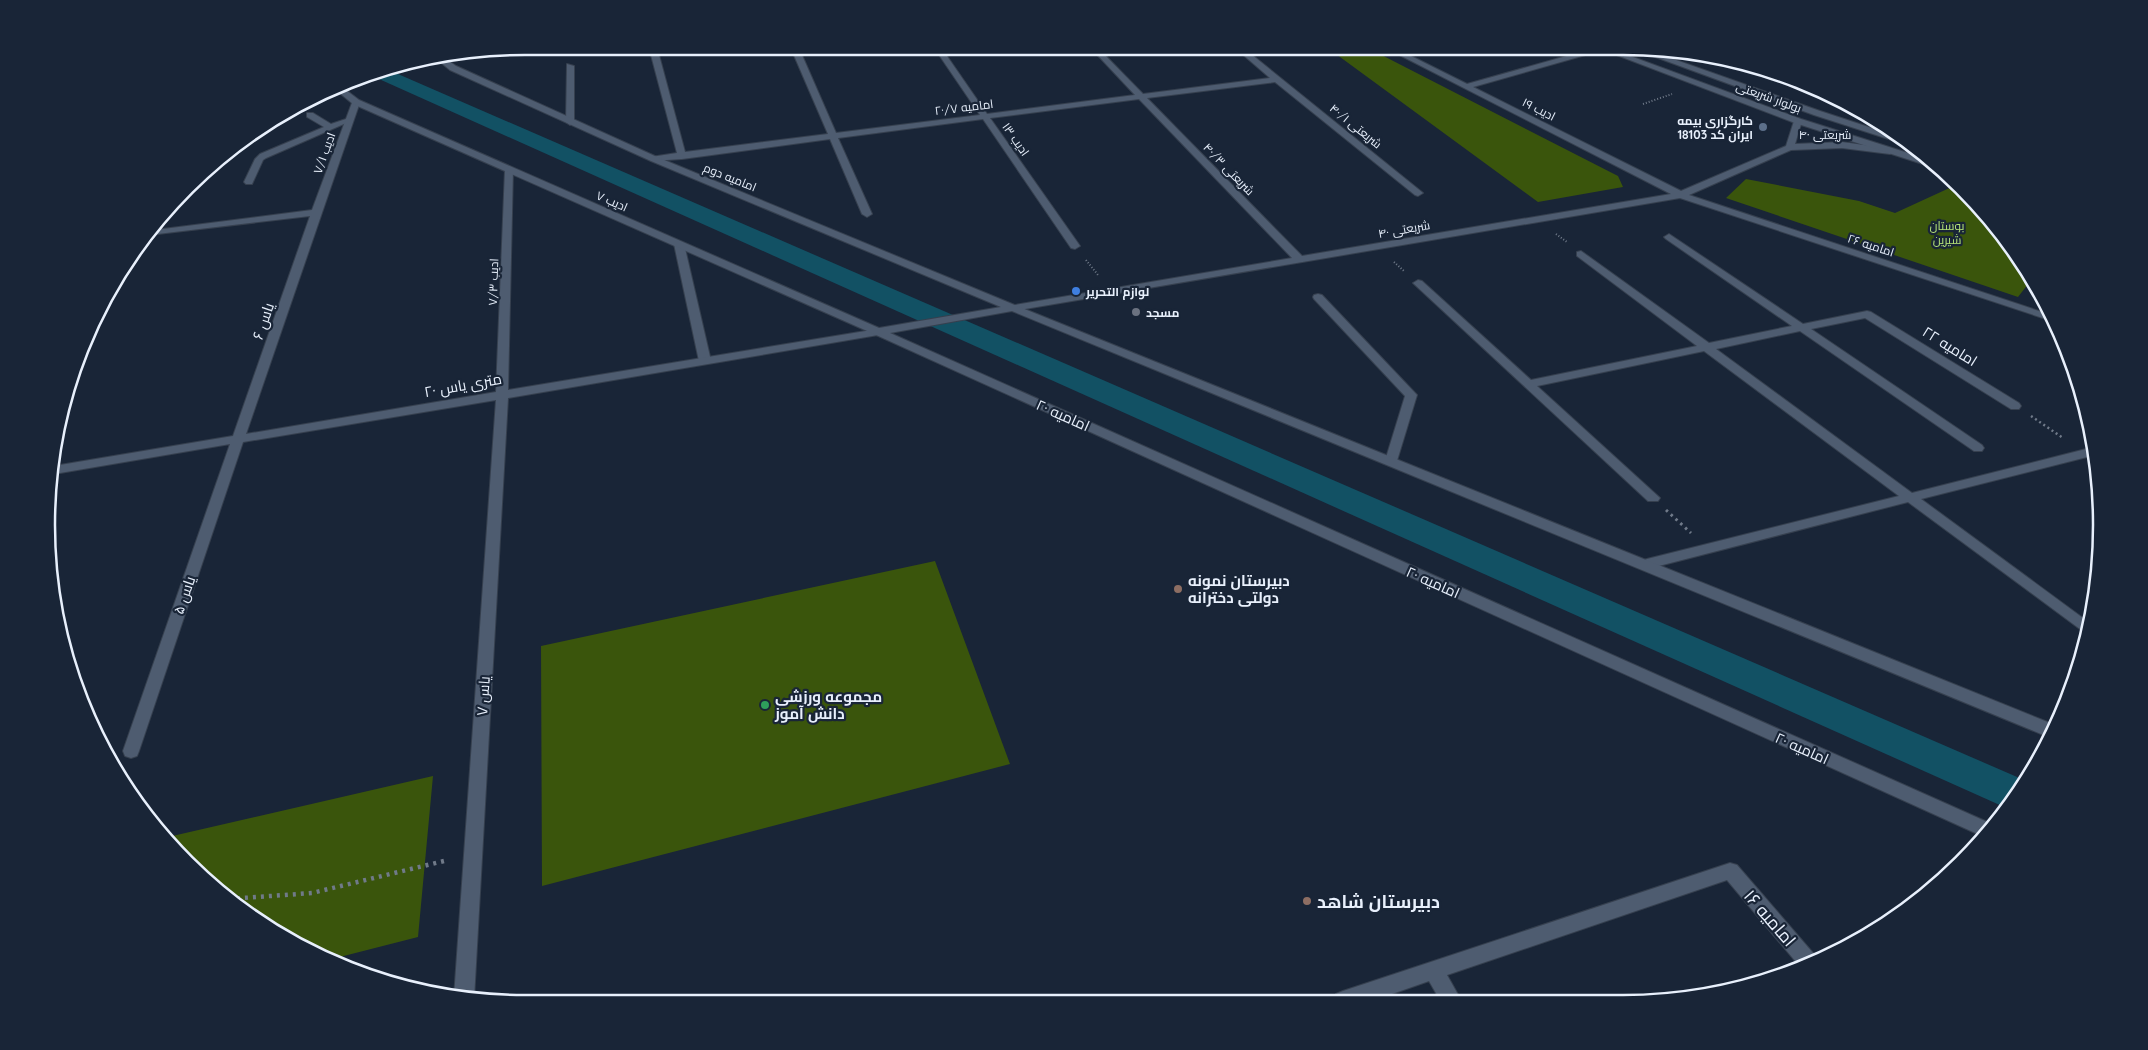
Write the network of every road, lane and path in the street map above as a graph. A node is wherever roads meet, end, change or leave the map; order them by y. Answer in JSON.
{"nodes":[{"id":1,"x":655,"y":55,"type":"edge"},
{"id":2,"x":798,"y":55,"type":"edge"},
{"id":3,"x":942,"y":55,"type":"edge"},
{"id":4,"x":1100,"y":55,"type":"edge"},
{"id":5,"x":1247,"y":55,"type":"edge"},
{"id":6,"x":1403,"y":55,"type":"edge"},
{"id":7,"x":1571,"y":55,"type":"edge"},
{"id":8,"x":1620,"y":55,"type":"edge"},
{"id":9,"x":1658,"y":56,"type":"edge"},
{"id":10,"x":445,"y":62,"type":"edge"},
{"id":11,"x":570,"y":66,"type":"dead end"},
{"id":12,"x":1277,"y":79,"type":"junction"},
{"id":13,"x":1465,"y":87,"type":"junction"},
{"id":14,"x":343,"y":92,"type":"edge"},
{"id":15,"x":1140,"y":97,"type":"junction"},
{"id":16,"x":356,"y":102,"type":"junction"},
{"id":17,"x":310,"y":115,"type":"dead end"},
{"id":18,"x":985,"y":117,"type":"junction"},
{"id":19,"x":349,"y":120,"type":"junction"},
{"id":20,"x":1798,"y":121,"type":"junction"},
{"id":21,"x":570,"y":122,"type":"junction"},
{"id":22,"x":330,"y":128,"type":"junction"},
{"id":23,"x":1885,"y":135,"type":"edge"},
{"id":24,"x":833,"y":136,"type":"junction"},
{"id":25,"x":1790,"y":147,"type":"junction"},
{"id":26,"x":1890,"y":151,"type":"junction"},
{"id":27,"x":682,"y":156,"type":"junction"},
{"id":28,"x":654,"y":159,"type":"junction"},
{"id":29,"x":1918,"y":160,"type":"edge"},
{"id":30,"x":509,"y":169,"type":"junction"},
{"id":31,"x":249,"y":182,"type":"dead end"},
{"id":32,"x":1418,"y":192,"type":"dead end"},
{"id":33,"x":1681,"y":195,"type":"junction"},
{"id":34,"x":316,"y":212,"type":"junction"},
{"id":35,"x":866,"y":214,"type":"dead end"},
{"id":36,"x":157,"y":233,"type":"edge"},
{"id":37,"x":1668,"y":237,"type":"dead end"},
{"id":38,"x":679,"y":244,"type":"junction"},
{"id":39,"x":1076,"y":246,"type":"joint"},
{"id":40,"x":1377,"y":246,"type":"junction"},
{"id":41,"x":1581,"y":254,"type":"dead end"},
{"id":42,"x":1299,"y":259,"type":"junction"},
{"id":43,"x":1418,"y":283,"type":"joint"},
{"id":44,"x":1111,"y":291,"type":"junction"},
{"id":45,"x":1318,"y":297,"type":"dead end"},
{"id":46,"x":1013,"y":308,"type":"junction"},
{"id":47,"x":2041,"y":310,"type":"edge"},
{"id":48,"x":1802,"y":328,"type":"junction"},
{"id":49,"x":878,"y":332,"type":"junction"},
{"id":50,"x":1707,"y":347,"type":"junction"},
{"id":51,"x":705,"y":361,"type":"junction"},
{"id":52,"x":1528,"y":384,"type":"junction"},
{"id":53,"x":502,"y":395,"type":"junction"},
{"id":54,"x":2015,"y":406,"type":"joint"},
{"id":55,"x":238,"y":439,"type":"junction"},
{"id":56,"x":1978,"y":448,"type":"dead end"},
{"id":57,"x":2087,"y":451,"type":"edge"},
{"id":58,"x":2088,"y":455,"type":"edge"},
{"id":59,"x":1392,"y":461,"type":"junction"},
{"id":60,"x":58,"y":469,"type":"edge"},
{"id":61,"x":1653,"y":498,"type":"joint"},
{"id":62,"x":1911,"y":498,"type":"junction"},
{"id":63,"x":1709,"y":549,"type":"junction"},
{"id":64,"x":1647,"y":564,"type":"junction"},
{"id":65,"x":2082,"y":625,"type":"edge"},
{"id":66,"x":2047,"y":729,"type":"edge"},
{"id":67,"x":131,"y":752,"type":"dead end"},
{"id":68,"x":1982,"y":828,"type":"edge"},
{"id":69,"x":473,"y":854,"type":"junction"},
{"id":70,"x":239,"y":898,"type":"edge"},
{"id":71,"x":1805,"y":958,"type":"edge"},
{"id":72,"x":1434,"y":970,"type":"junction"},
{"id":73,"x":464,"y":991,"type":"edge"},
{"id":74,"x":1373,"y":995,"type":"edge"},
{"id":75,"x":1449,"y":995,"type":"edge"}],
"edges":[{"from":1,"to":27,"type":"street"},
{"from":2,"to":24,"type":"street"},
{"from":3,"to":18,"type":"street","name":"ادیب ۱۳"},
{"from":4,"to":15,"type":"street","name":"شریعتی ۴۰/۳"},
{"from":5,"to":12,"type":"street","name":"شریعتی ۴۰/۱"},
{"from":6,"to":13,"type":"street","name":"ادیب ۱۹"},
{"from":7,"to":13,"type":"street"},
{"from":8,"to":20,"type":"street","name":"بولوار شریعتی"},
{"from":9,"to":23,"type":"street","name":"بولوار شریعتی"},
{"from":10,"to":21,"type":"street","name":"امامیه دوم"},
{"from":11,"to":21,"type":"street"},
{"from":12,"to":15,"type":"street","name":"امامیه ۲۰/۷"},
{"from":12,"to":32,"type":"street","name":"شریعتی ۴۰/۱"},
{"from":13,"to":33,"type":"street","name":"ادیب ۱۹"},
{"from":14,"to":16,"type":"street","name":"ادیب ۷"},
{"from":15,"to":18,"type":"street","name":"امامیه ۲۰/۷"},
{"from":15,"to":42,"type":"street","name":"شریعتی ۴۰/۳"},
{"from":16,"to":19,"type":"street","name":"ادیب ۷/۱"},
{"from":16,"to":30,"type":"street","name":"ادیب ۷"},
{"from":17,"to":22,"type":"street"},
{"from":18,"to":24,"type":"street","name":"امامیه ۲۰/۷"},
{"from":18,"to":39,"type":"street","name":"ادیب ۱۳"},
{"from":19,"to":22,"type":"street"},
{"from":19,"to":34,"type":"street","name":"ادیب ۷/۱"},
{"from":20,"to":25,"type":"street","name":"شریعتی ۴۰"},
{"from":20,"to":26,"type":"street","name":"بولوار شریعتی"},
{"from":21,"to":28,"type":"street","name":"امامیه دوم"},
{"from":22,"to":31,"type":"street"},
{"from":24,"to":27,"type":"street","name":"امامیه ۲۰/۷"},
{"from":24,"to":35,"type":"street"},
{"from":25,"to":26,"type":"street","name":"شریعتی ۴۰"},
{"from":25,"to":33,"type":"street","name":"شریعتی ۴۰"},
{"from":26,"to":29,"type":"street","name":"بولوار شریعتی"},
{"from":27,"to":28,"type":"street","name":"امامیه ۲۰/۷"},
{"from":28,"to":46,"type":"street","name":"امامیه دوم"},
{"from":30,"to":38,"type":"street","name":"ادیب ۷"},
{"from":30,"to":53,"type":"street","name":"ادیب ۷/۳"},
{"from":33,"to":40,"type":"street","name":"شریعتی ۴۰"},
{"from":33,"to":47,"type":"street","name":"امامیه ۲۶"},
{"from":34,"to":36,"type":"street"},
{"from":34,"to":55,"type":"street","name":"یاس ۶"},
{"from":37,"to":48,"type":"street"},
{"from":38,"to":49,"type":"street","name":"ادیب ۷"},
{"from":38,"to":51,"type":"street"},
{"from":39,"to":44,"type":"path"},
{"from":40,"to":42,"type":"street","name":"شریعتی ۴۰"},
{"from":40,"to":43,"type":"path"},
{"from":41,"to":50,"type":"street"},
{"from":42,"to":44,"type":"street","name":"شریعتی ۴۰"},
{"from":43,"to":52,"type":"street"},
{"from":44,"to":46,"type":"street","name":"شریعتی ۴۰"},
{"from":45,"to":59,"type":"street"},
{"from":46,"to":49,"type":"street","name":"شریعتی ۴۰"},
{"from":46,"to":59,"type":"street"},
{"from":48,"to":50,"type":"street"},
{"from":48,"to":54,"type":"street","name":"امامیه ۲۲"},
{"from":48,"to":56,"type":"street"},
{"from":49,"to":51,"type":"street","name":"۲۰ متری یاس"},
{"from":49,"to":68,"type":"street","name":"امامیه ۲۰"},
{"from":50,"to":52,"type":"street"},
{"from":50,"to":62,"type":"street"},
{"from":51,"to":53,"type":"street","name":"۲۰ متری یاس"},
{"from":52,"to":61,"type":"street"},
{"from":53,"to":55,"type":"street","name":"۲۰ متری یاس"},
{"from":53,"to":69,"type":"street","name":"یاس ۷"},
{"from":54,"to":57,"type":"path"},
{"from":55,"to":60,"type":"street","name":"۲۰ متری یاس"},
{"from":55,"to":67,"type":"street","name":"یاس ۵"},
{"from":58,"to":62,"type":"street"},
{"from":59,"to":64,"type":"street"},
{"from":61,"to":63,"type":"path"},
{"from":62,"to":63,"type":"street"},
{"from":62,"to":65,"type":"street"},
{"from":63,"to":64,"type":"street"},
{"from":64,"to":66,"type":"street"},
{"from":69,"to":70,"type":"path"},
{"from":69,"to":73,"type":"street","name":"یاس ۷"},
{"from":71,"to":72,"type":"street","name":"امامیه ۱۶"},
{"from":72,"to":74,"type":"street"},
{"from":72,"to":75,"type":"street"}]}
